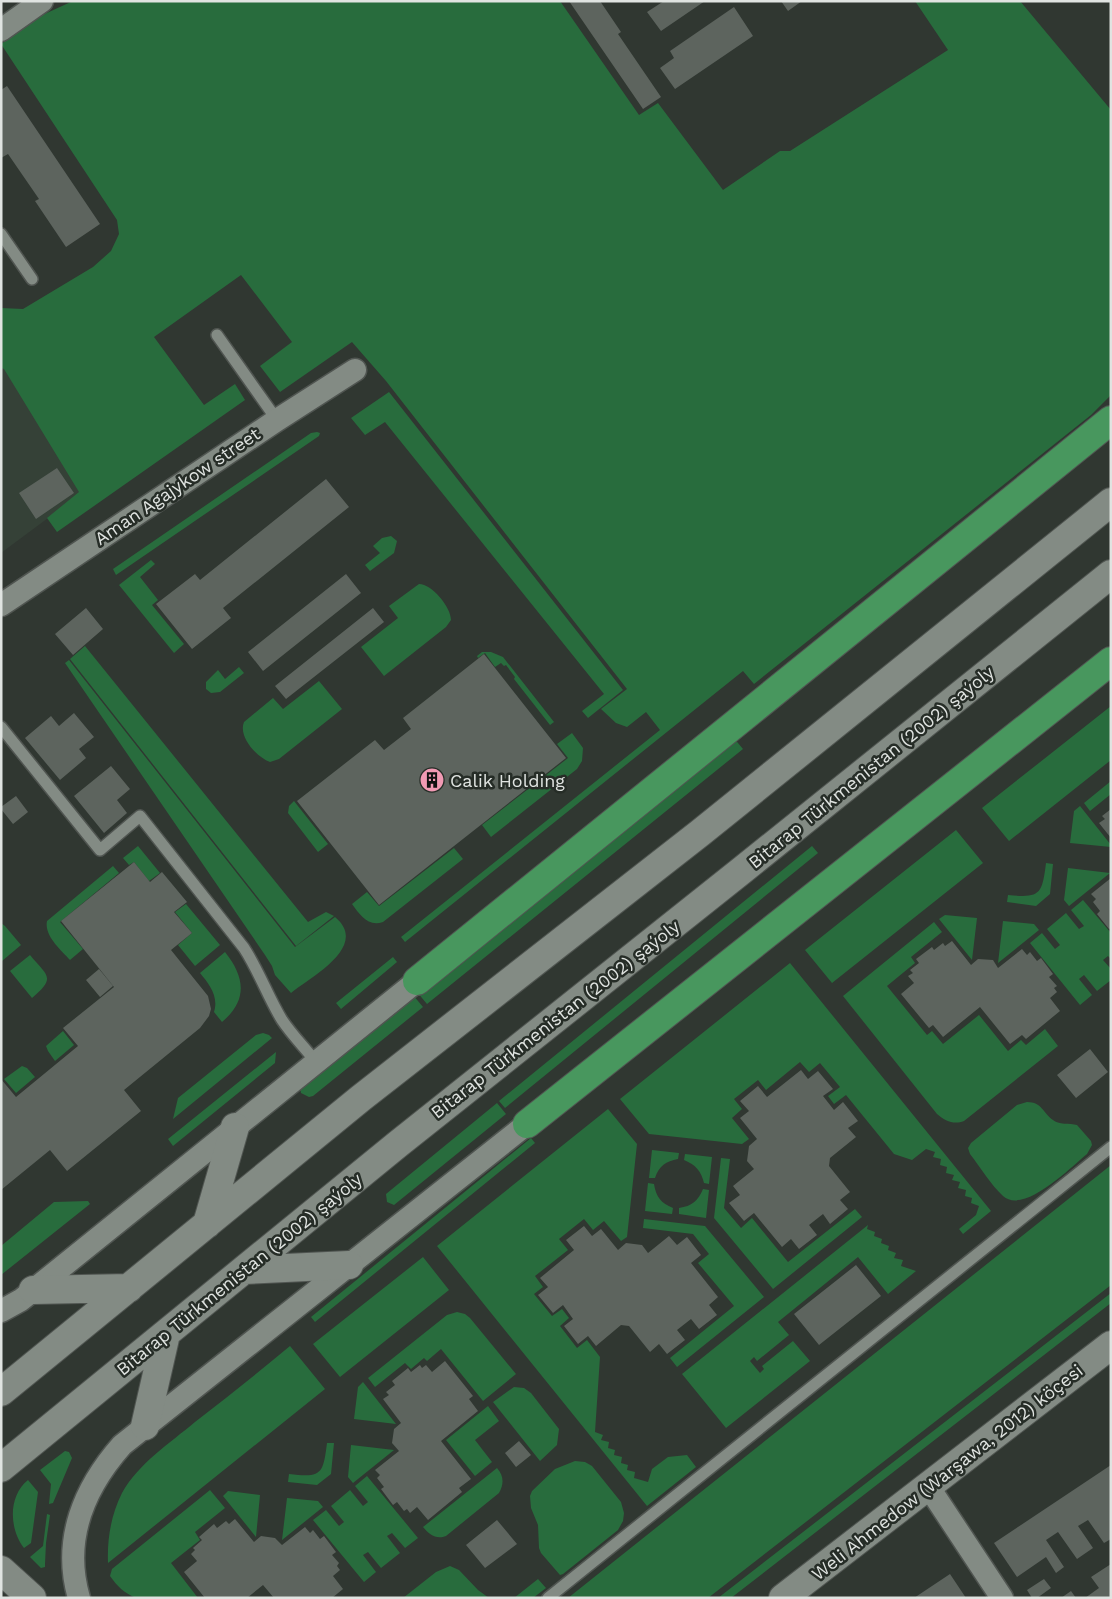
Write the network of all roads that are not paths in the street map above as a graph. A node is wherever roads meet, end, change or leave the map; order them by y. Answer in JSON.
{"nodes":[{"id":1,"x":42,"y":1,"type":"edge"},
{"id":2,"x":1,"y":30,"type":"edge"},
{"id":3,"x":1,"y":234,"type":"edge"},
{"id":4,"x":32,"y":279,"type":"dead end"},
{"id":5,"x":216,"y":335,"type":"dead end"},
{"id":6,"x":355,"y":370,"type":"dead end"},
{"id":7,"x":277,"y":420,"type":"junction"},
{"id":8,"x":1111,"y":420,"type":"edge"},
{"id":9,"x":1111,"y":502,"type":"edge"},
{"id":10,"x":1111,"y":574,"type":"edge"},
{"id":11,"x":1,"y":604,"type":"edge"},
{"id":12,"x":1111,"y":661,"type":"edge"},
{"id":13,"x":1,"y":727,"type":"edge"},
{"id":14,"x":417,"y":981,"type":"joint"},
{"id":15,"x":316,"y":1062,"type":"junction"},
{"id":16,"x":527,"y":1124,"type":"joint"},
{"id":17,"x":235,"y":1127,"type":"junction"},
{"id":18,"x":1111,"y":1147,"type":"edge"},
{"id":19,"x":207,"y":1224,"type":"junction"},
{"id":20,"x":349,"y":1265,"type":"junction"},
{"id":21,"x":244,"y":1270,"type":"junction"},
{"id":22,"x":128,"y":1288,"type":"junction"},
{"id":23,"x":33,"y":1290,"type":"junction"},
{"id":24,"x":1,"y":1311,"type":"edge"},
{"id":25,"x":166,"y":1334,"type":"junction"},
{"id":26,"x":1110,"y":1347,"type":"edge"},
{"id":27,"x":1,"y":1392,"type":"edge"},
{"id":28,"x":145,"y":1426,"type":"junction"},
{"id":29,"x":1,"y":1468,"type":"edge"},
{"id":30,"x":928,"y":1486,"type":"junction"},
{"id":31,"x":1,"y":1570,"type":"edge"},
{"id":32,"x":32,"y":1598,"type":"edge"},
{"id":33,"x":79,"y":1598,"type":"edge"},
{"id":34,"x":548,"y":1598,"type":"edge"},
{"id":35,"x":783,"y":1598,"type":"edge"},
{"id":36,"x":1002,"y":1598,"type":"edge"}],
"edges":[{"from":1,"to":2,"type":"street"},
{"from":3,"to":4,"type":"lane"},
{"from":5,"to":7,"type":"lane"},
{"from":6,"to":7,"type":"street","name":"Aman Agajykow street"},
{"from":7,"to":11,"type":"street","name":"Aman Agajykow street"},
{"from":8,"to":14,"type":"highway"},
{"from":9,"to":19,"type":"main road"},
{"from":10,"to":21,"type":"main road","name":"Bitarap Türkmenistan (2002) şaýoly"},
{"from":12,"to":16,"type":"highway"},
{"from":13,"to":15,"type":"lane"},
{"from":14,"to":15,"type":"street"},
{"from":15,"to":17,"type":"street"},
{"from":16,"to":20,"type":"street"},
{"from":17,"to":19,"type":"main road"},
{"from":17,"to":23,"type":"street"},
{"from":18,"to":34,"type":"lane"},
{"from":19,"to":22,"type":"main road"},
{"from":20,"to":21,"type":"main road"},
{"from":20,"to":28,"type":"street"},
{"from":21,"to":25,"type":"main road","name":"Bitarap Türkmenistan (2002) şaýoly"},
{"from":22,"to":23,"type":"main road"},
{"from":22,"to":27,"type":"main road"},
{"from":23,"to":24,"type":"street"},
{"from":25,"to":28,"type":"main road"},
{"from":25,"to":29,"type":"main road","name":"Bitarap Türkmenistan (2002) şaýoly"},
{"from":26,"to":30,"type":"main road","name":"Weli Ahmedow (Warşawa, 2012) köçesi"},
{"from":28,"to":33,"type":"street"},
{"from":30,"to":35,"type":"main road","name":"Weli Ahmedow (Warşawa, 2012) köçesi"},
{"from":30,"to":36,"type":"street"},
{"from":31,"to":32,"type":"main road"}]}
